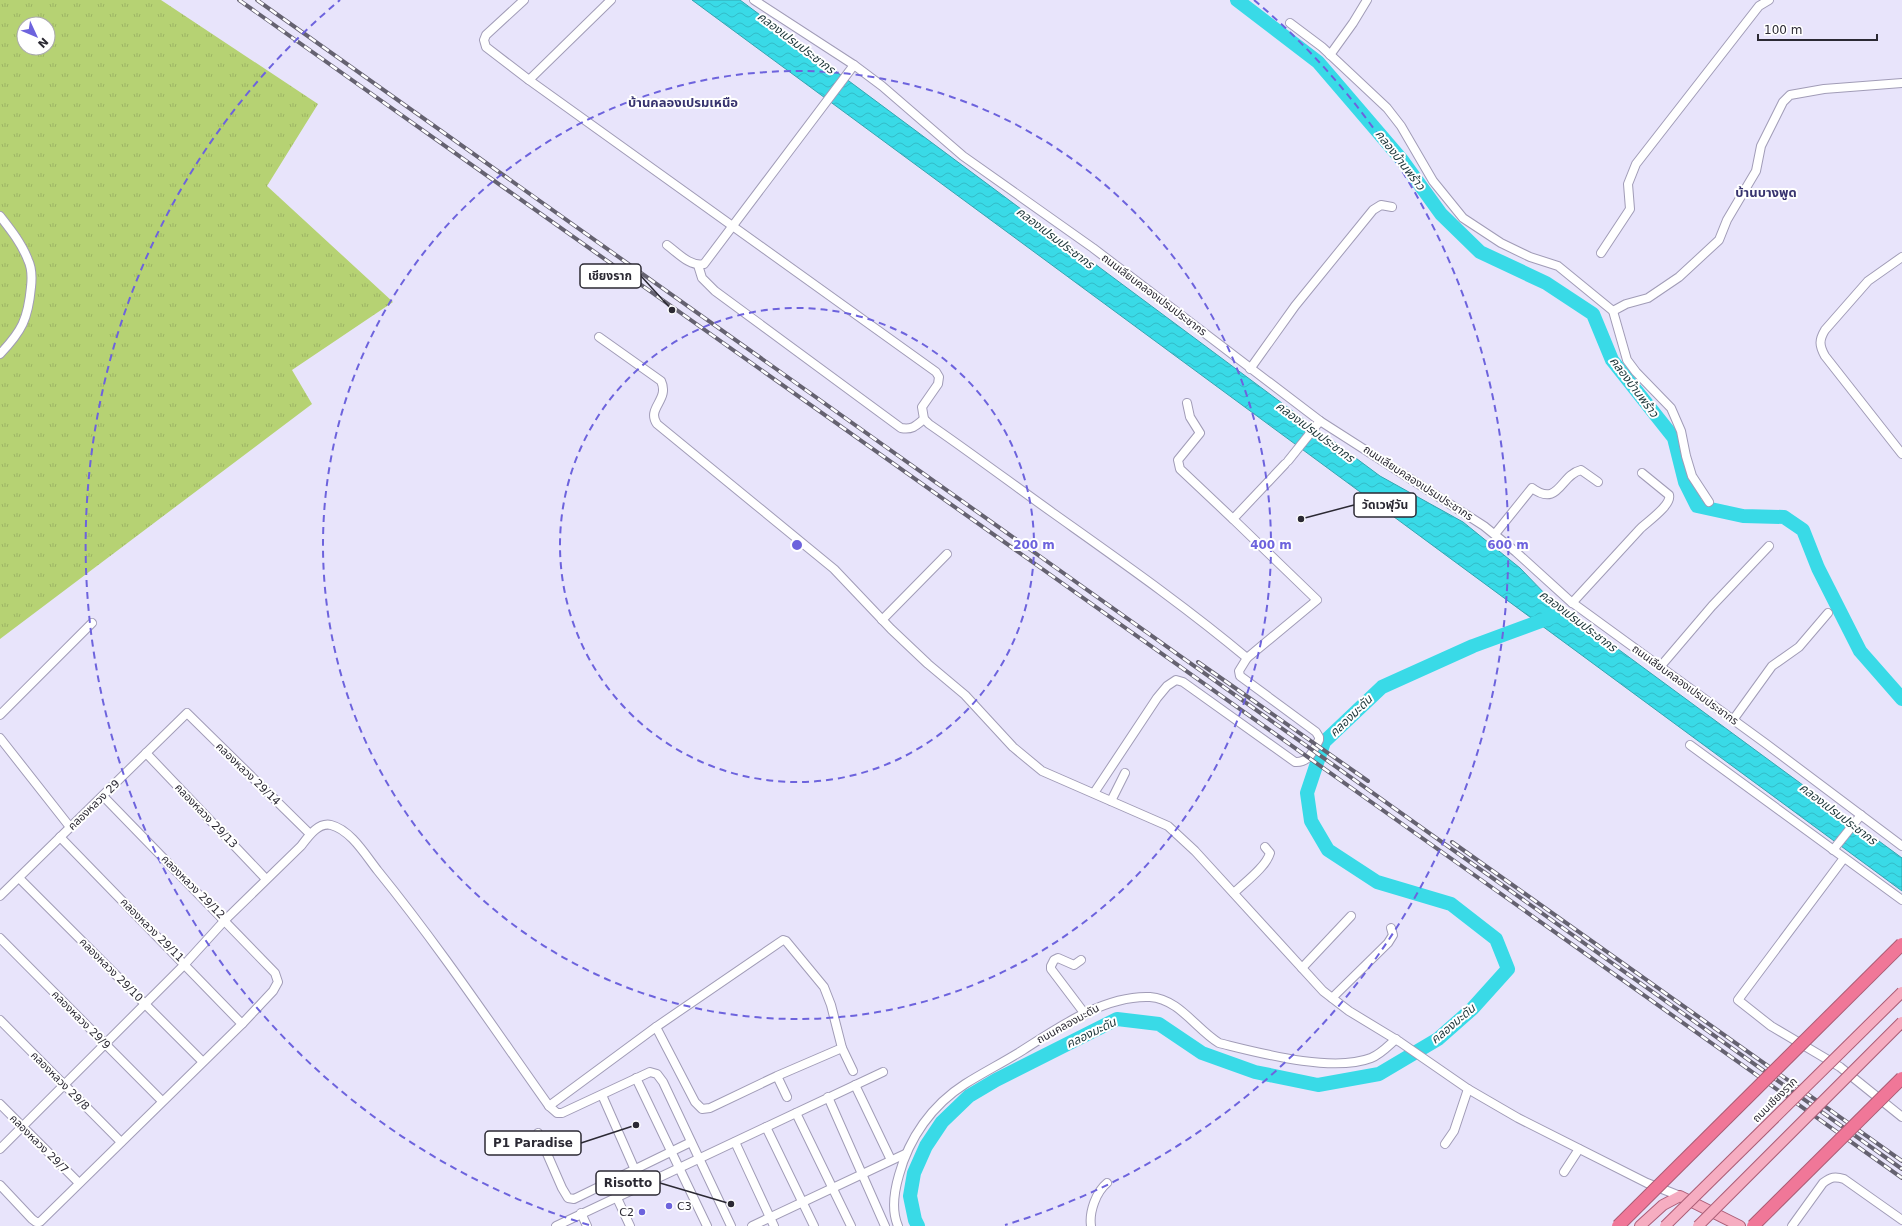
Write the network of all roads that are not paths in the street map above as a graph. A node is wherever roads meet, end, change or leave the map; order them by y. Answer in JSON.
{"nodes":[{"id":1,"x":524,"y":0,"type":"edge"},
{"id":2,"x":611,"y":0,"type":"edge"},
{"id":3,"x":754,"y":0,"type":"edge"},
{"id":4,"x":1366,"y":0,"type":"edge"},
{"id":5,"x":1769,"y":0,"type":"edge"},
{"id":6,"x":1757,"y":3,"type":"edge"},
{"id":7,"x":1290,"y":24,"type":"dead end"},
{"id":8,"x":1330,"y":55,"type":"junction"},
{"id":9,"x":854,"y":65,"type":"junction"},
{"id":10,"x":529,"y":80,"type":"junction"},
{"id":11,"x":1902,"y":83,"type":"edge"},
{"id":12,"x":1392,"y":207,"type":"dead end"},
{"id":13,"x":0,"y":216,"type":"edge"},
{"id":14,"x":732,"y":226,"type":"junction"},
{"id":15,"x":667,"y":245,"type":"dead end"},
{"id":16,"x":1600,"y":253,"type":"dead end"},
{"id":17,"x":1902,"y":257,"type":"edge"},
{"id":18,"x":698,"y":265,"type":"junction"},
{"id":19,"x":1613,"y":311,"type":"junction"},
{"id":20,"x":599,"y":338,"type":"dead end"},
{"id":21,"x":0,"y":354,"type":"edge"},
{"id":22,"x":1250,"y":369,"type":"junction"},
{"id":23,"x":1187,"y":403,"type":"dead end"},
{"id":24,"x":924,"y":419,"type":"junction"},
{"id":25,"x":1318,"y":424,"type":"junction"},
{"id":26,"x":1902,"y":454,"type":"edge"},
{"id":27,"x":1642,"y":473,"type":"dead end"},
{"id":28,"x":1598,"y":482,"type":"dead end"},
{"id":29,"x":1708,"y":502,"type":"dead end"},
{"id":30,"x":1233,"y":519,"type":"junction"},
{"id":31,"x":1495,"y":534,"type":"junction"},
{"id":32,"x":1769,"y":546,"type":"dead end"},
{"id":33,"x":947,"y":554,"type":"dead end"},
{"id":34,"x":1572,"y":603,"type":"junction"},
{"id":35,"x":1828,"y":613,"type":"dead end"},
{"id":36,"x":882,"y":620,"type":"junction"},
{"id":37,"x":92,"y":623,"type":"dead end"},
{"id":38,"x":1247,"y":658,"type":"junction"},
{"id":39,"x":1660,"y":667,"type":"junction"},
{"id":40,"x":187,"y":713,"type":"joint"},
{"id":41,"x":0,"y":715,"type":"edge"},
{"id":42,"x":1732,"y":720,"type":"junction"},
{"id":43,"x":0,"y":738,"type":"edge"},
{"id":44,"x":1690,"y":745,"type":"dead end"},
{"id":45,"x":146,"y":753,"type":"junction"},
{"id":46,"x":1125,"y":773,"type":"dead end"},
{"id":47,"x":1094,"y":793,"type":"junction"},
{"id":48,"x":102,"y":796,"type":"junction"},
{"id":49,"x":1111,"y":801,"type":"junction"},
{"id":50,"x":1859,"y":818,"type":"junction"},
{"id":51,"x":70,"y":827,"type":"junction"},
{"id":52,"x":310,"y":834,"type":"junction"},
{"id":53,"x":60,"y":837,"type":"junction"},
{"id":54,"x":1902,"y":846,"type":"edge"},
{"id":55,"x":1265,"y":847,"type":"dead end"},
{"id":56,"x":1834,"y":848,"type":"junction"},
{"id":57,"x":1844,"y":858,"type":"junction"},
{"id":58,"x":19,"y":878,"type":"junction"},
{"id":59,"x":266,"y":879,"type":"junction"},
{"id":60,"x":1234,"y":893,"type":"junction"},
{"id":61,"x":0,"y":896,"type":"edge"},
{"id":62,"x":1901,"y":897,"type":"edge"},
{"id":63,"x":1351,"y":916,"type":"dead end"},
{"id":64,"x":225,"y":920,"type":"junction"},
{"id":65,"x":1391,"y":928,"type":"dead end"},
{"id":66,"x":0,"y":938,"type":"edge"},
{"id":67,"x":1902,"y":944,"type":"edge"},
{"id":68,"x":1081,"y":960,"type":"dead end"},
{"id":69,"x":186,"y":964,"type":"junction"},
{"id":70,"x":1302,"y":968,"type":"junction"},
{"id":71,"x":1902,"y":992,"type":"edge"},
{"id":72,"x":1332,"y":998,"type":"junction"},
{"id":73,"x":145,"y":1004,"type":"junction"},
{"id":74,"x":1085,"y":1014,"type":"junction"},
{"id":75,"x":0,"y":1020,"type":"edge"},
{"id":76,"x":1902,"y":1022,"type":"edge"},
{"id":77,"x":242,"y":1024,"type":"junction"},
{"id":78,"x":656,"y":1027,"type":"junction"},
{"id":79,"x":1398,"y":1041,"type":"junction"},
{"id":80,"x":104,"y":1044,"type":"junction"},
{"id":81,"x":842,"y":1048,"type":"junction"},
{"id":82,"x":202,"y":1062,"type":"junction"},
{"id":83,"x":853,"y":1071,"type":"dead end"},
{"id":84,"x":883,"y":1072,"type":"dead end"},
{"id":85,"x":777,"y":1076,"type":"junction"},
{"id":86,"x":636,"y":1078,"type":"junction"},
{"id":87,"x":1902,"y":1078,"type":"edge"},
{"id":88,"x":64,"y":1085,"type":"junction"},
{"id":89,"x":855,"y":1085,"type":"junction"},
{"id":90,"x":1468,"y":1089,"type":"junction"},
{"id":91,"x":602,"y":1094,"type":"junction"},
{"id":92,"x":787,"y":1097,"type":"dead end"},
{"id":93,"x":828,"y":1097,"type":"junction"},
{"id":94,"x":162,"y":1101,"type":"junction"},
{"id":95,"x":0,"y":1104,"type":"edge"},
{"id":96,"x":549,"y":1106,"type":"junction"},
{"id":97,"x":796,"y":1113,"type":"junction"},
{"id":98,"x":1902,"y":1117,"type":"edge"},
{"id":99,"x":23,"y":1127,"type":"junction"},
{"id":100,"x":766,"y":1127,"type":"junction"},
{"id":101,"x":538,"y":1133,"type":"dead end"},
{"id":102,"x":121,"y":1142,"type":"junction"},
{"id":103,"x":691,"y":1142,"type":"junction"},
{"id":104,"x":735,"y":1142,"type":"junction"},
{"id":105,"x":1445,"y":1144,"type":"dead end"},
{"id":106,"x":0,"y":1149,"type":"edge"},
{"id":107,"x":1579,"y":1149,"type":"junction"},
{"id":108,"x":672,"y":1153,"type":"junction"},
{"id":109,"x":905,"y":1154,"type":"junction"},
{"id":110,"x":700,"y":1159,"type":"junction"},
{"id":111,"x":892,"y":1160,"type":"junction"},
{"id":112,"x":680,"y":1169,"type":"junction"},
{"id":113,"x":635,"y":1170,"type":"junction"},
{"id":114,"x":1564,"y":1172,"type":"dead end"},
{"id":115,"x":863,"y":1174,"type":"junction"},
{"id":116,"x":79,"y":1183,"type":"junction"},
{"id":117,"x":1107,"y":1183,"type":"dead end"},
{"id":118,"x":0,"y":1185,"type":"edge"},
{"id":119,"x":832,"y":1188,"type":"junction"},
{"id":120,"x":1680,"y":1196,"type":"junction"},
{"id":121,"x":617,"y":1198,"type":"junction"},
{"id":122,"x":803,"y":1202,"type":"junction"},
{"id":123,"x":581,"y":1213,"type":"junction"},
{"id":124,"x":770,"y":1218,"type":"junction"},
{"id":125,"x":1902,"y":1220,"type":"edge"},
{"id":126,"x":556,"y":1226,"type":"edge"},
{"id":127,"x":587,"y":1226,"type":"edge"},
{"id":128,"x":630,"y":1226,"type":"edge"},
{"id":129,"x":707,"y":1226,"type":"edge"},
{"id":130,"x":731,"y":1226,"type":"edge"},
{"id":131,"x":752,"y":1226,"type":"edge"},
{"id":132,"x":774,"y":1226,"type":"edge"},
{"id":133,"x":814,"y":1226,"type":"edge"},
{"id":134,"x":851,"y":1226,"type":"edge"},
{"id":135,"x":886,"y":1226,"type":"edge"},
{"id":136,"x":898,"y":1226,"type":"edge"},
{"id":137,"x":1091,"y":1226,"type":"edge"},
{"id":138,"x":1618,"y":1226,"type":"edge"},
{"id":139,"x":1640,"y":1226,"type":"edge"},
{"id":140,"x":1665,"y":1226,"type":"edge"},
{"id":141,"x":1698,"y":1226,"type":"edge"},
{"id":142,"x":1740,"y":1226,"type":"edge"},
{"id":143,"x":1753,"y":1226,"type":"edge"},
{"id":144,"x":1792,"y":1226,"type":"edge"}],
"edges":[{"from":1,"to":10,"type":"street"},
{"from":2,"to":10,"type":"street"},
{"from":3,"to":9,"type":"street","name":"ถนนเลียบคลองเปรมประชากร"},
{"from":4,"to":8,"type":"street"},
{"from":5,"to":6,"type":"street"},
{"from":6,"to":16,"type":"street"},
{"from":7,"to":8,"type":"street"},
{"from":8,"to":19,"type":"street"},
{"from":9,"to":14,"type":"street"},
{"from":9,"to":22,"type":"street","name":"ถนนเลียบคลองเปรมประชากร"},
{"from":10,"to":14,"type":"street"},
{"from":11,"to":19,"type":"street"},
{"from":12,"to":22,"type":"street"},
{"from":13,"to":21,"type":"street"},
{"from":14,"to":18,"type":"street"},
{"from":14,"to":24,"type":"street"},
{"from":15,"to":18,"type":"street"},
{"from":17,"to":26,"type":"street"},
{"from":18,"to":24,"type":"street"},
{"from":19,"to":29,"type":"street"},
{"from":20,"to":36,"type":"street"},
{"from":22,"to":25,"type":"street","name":"ถนนเลียบคลองเปรมประชากร"},
{"from":23,"to":30,"type":"street"},
{"from":24,"to":38,"type":"street"},
{"from":25,"to":30,"type":"street"},
{"from":25,"to":31,"type":"street","name":"ถนนเลียบคลองเปรมประชากร"},
{"from":27,"to":34,"type":"street"},
{"from":28,"to":31,"type":"street"},
{"from":30,"to":38,"type":"street"},
{"from":31,"to":34,"type":"street","name":"ถนนเลียบคลองเปรมประชากร"},
{"from":32,"to":39,"type":"street"},
{"from":33,"to":36,"type":"street"},
{"from":34,"to":39,"type":"street","name":"ถนนเลียบคลองเปรมประชากร"},
{"from":35,"to":42,"type":"street"},
{"from":36,"to":47,"type":"street"},
{"from":37,"to":41,"type":"street"},
{"from":38,"to":47,"type":"street"},
{"from":39,"to":42,"type":"street","name":"ถนนเลียบคลองเปรมประชากร"},
{"from":40,"to":45,"type":"street","name":"คลองหลวง 29"},
{"from":40,"to":52,"type":"street","name":"คลองหลวง 29/14"},
{"from":42,"to":50,"type":"street","name":"ถนนเลียบคลองเปรมประชากร"},
{"from":43,"to":51,"type":"street"},
{"from":44,"to":56,"type":"street"},
{"from":45,"to":48,"type":"street","name":"คลองหลวง 29"},
{"from":45,"to":59,"type":"street","name":"คลองหลวง 29/13"},
{"from":46,"to":49,"type":"street"},
{"from":47,"to":49,"type":"street"},
{"from":48,"to":51,"type":"street","name":"คลองหลวง 29"},
{"from":48,"to":64,"type":"street","name":"คลองหลวง 29/12"},
{"from":49,"to":60,"type":"street"},
{"from":50,"to":54,"type":"street","name":"ถนนเลียบคลองเปรมประชากร"},
{"from":50,"to":56,"type":"street"},
{"from":51,"to":53,"type":"street","name":"คลองหลวง 29"},
{"from":52,"to":59,"type":"street"},
{"from":52,"to":96,"type":"street"},
{"from":53,"to":58,"type":"street","name":"คลองหลวง 29"},
{"from":53,"to":69,"type":"street","name":"คลองหลวง 29/11"},
{"from":55,"to":60,"type":"street"},
{"from":56,"to":57,"type":"street"},
{"from":57,"to":62,"type":"street"},
{"from":57,"to":98,"type":"street"},
{"from":58,"to":61,"type":"street","name":"คลองหลวง 29"},
{"from":58,"to":73,"type":"street","name":"คลองหลวง 29/10"},
{"from":59,"to":64,"type":"street"},
{"from":60,"to":70,"type":"street"},
{"from":63,"to":70,"type":"street"},
{"from":64,"to":69,"type":"street"},
{"from":64,"to":77,"type":"street","name":"คลองหลวง 29/12"},
{"from":65,"to":72,"type":"street"},
{"from":66,"to":80,"type":"street","name":"คลองหลวง 29/9"},
{"from":67,"to":138,"type":"highway","bridge":true},
{"from":68,"to":74,"type":"street"},
{"from":69,"to":73,"type":"street"},
{"from":69,"to":77,"type":"street","name":"คลองหลวง 29/11"},
{"from":70,"to":72,"type":"street"},
{"from":71,"to":140,"type":"main road","name":"ถนนเชียงราก","bridge":true},
{"from":72,"to":79,"type":"street"},
{"from":73,"to":80,"type":"street"},
{"from":73,"to":82,"type":"street","name":"คลองหลวง 29/10"},
{"from":74,"to":79,"type":"street","name":"ถนนคลองมะดัน"},
{"from":74,"to":109,"type":"street","name":"ถนนคลองมะดัน"},
{"from":75,"to":88,"type":"street","name":"คลองหลวง 29/8"},
{"from":76,"to":141,"type":"main road","bridge":true},
{"from":77,"to":82,"type":"street"},
{"from":78,"to":81,"type":"street"},
{"from":78,"to":85,"type":"street"},
{"from":78,"to":96,"type":"street"},
{"from":79,"to":90,"type":"street"},
{"from":80,"to":88,"type":"street"},
{"from":80,"to":94,"type":"street","name":"คลองหลวง 29/9"},
{"from":81,"to":83,"type":"street"},
{"from":81,"to":85,"type":"street"},
{"from":82,"to":94,"type":"street"},
{"from":84,"to":89,"type":"street"},
{"from":85,"to":92,"type":"street"},
{"from":86,"to":91,"type":"street"},
{"from":86,"to":103,"type":"street"},
{"from":86,"to":108,"type":"street"},
{"from":87,"to":143,"type":"highway","bridge":true},
{"from":88,"to":99,"type":"street"},
{"from":88,"to":102,"type":"street","name":"คลองหลวง 29/8"},
{"from":89,"to":93,"type":"street"},
{"from":89,"to":111,"type":"street"},
{"from":90,"to":105,"type":"street"},
{"from":90,"to":107,"type":"street"},
{"from":91,"to":96,"type":"street"},
{"from":91,"to":113,"type":"street"},
{"from":93,"to":97,"type":"street"},
{"from":93,"to":115,"type":"street"},
{"from":94,"to":102,"type":"street"},
{"from":95,"to":99,"type":"street","name":"คลองหลวง 29/7"},
{"from":97,"to":100,"type":"street"},
{"from":97,"to":119,"type":"street"},
{"from":99,"to":106,"type":"street"},
{"from":99,"to":116,"type":"street","name":"คลองหลวง 29/7"},
{"from":100,"to":104,"type":"street"},
{"from":100,"to":122,"type":"street"},
{"from":101,"to":113,"type":"street"},
{"from":102,"to":116,"type":"street"},
{"from":103,"to":108,"type":"street"},
{"from":103,"to":110,"type":"street"},
{"from":104,"to":110,"type":"street"},
{"from":104,"to":124,"type":"street"},
{"from":107,"to":114,"type":"street"},
{"from":107,"to":120,"type":"street"},
{"from":108,"to":112,"type":"street"},
{"from":108,"to":113,"type":"street"},
{"from":109,"to":111,"type":"street"},
{"from":109,"to":136,"type":"street","name":"ถนนคลองมะดัน"},
{"from":110,"to":112,"type":"street"},
{"from":110,"to":130,"type":"street"},
{"from":111,"to":115,"type":"street"},
{"from":112,"to":121,"type":"street"},
{"from":112,"to":129,"type":"street"},
{"from":115,"to":119,"type":"street"},
{"from":115,"to":135,"type":"street"},
{"from":116,"to":118,"type":"street"},
{"from":117,"to":137,"type":"street"},
{"from":119,"to":122,"type":"street"},
{"from":119,"to":134,"type":"street"},
{"from":120,"to":139,"type":"main road"},
{"from":120,"to":142,"type":"main road"},
{"from":121,"to":123,"type":"street"},
{"from":121,"to":128,"type":"street"},
{"from":122,"to":124,"type":"street"},
{"from":122,"to":133,"type":"street"},
{"from":123,"to":126,"type":"street"},
{"from":123,"to":127,"type":"street"},
{"from":124,"to":131,"type":"street"},
{"from":124,"to":132,"type":"street"},
{"from":125,"to":144,"type":"street"}]}
